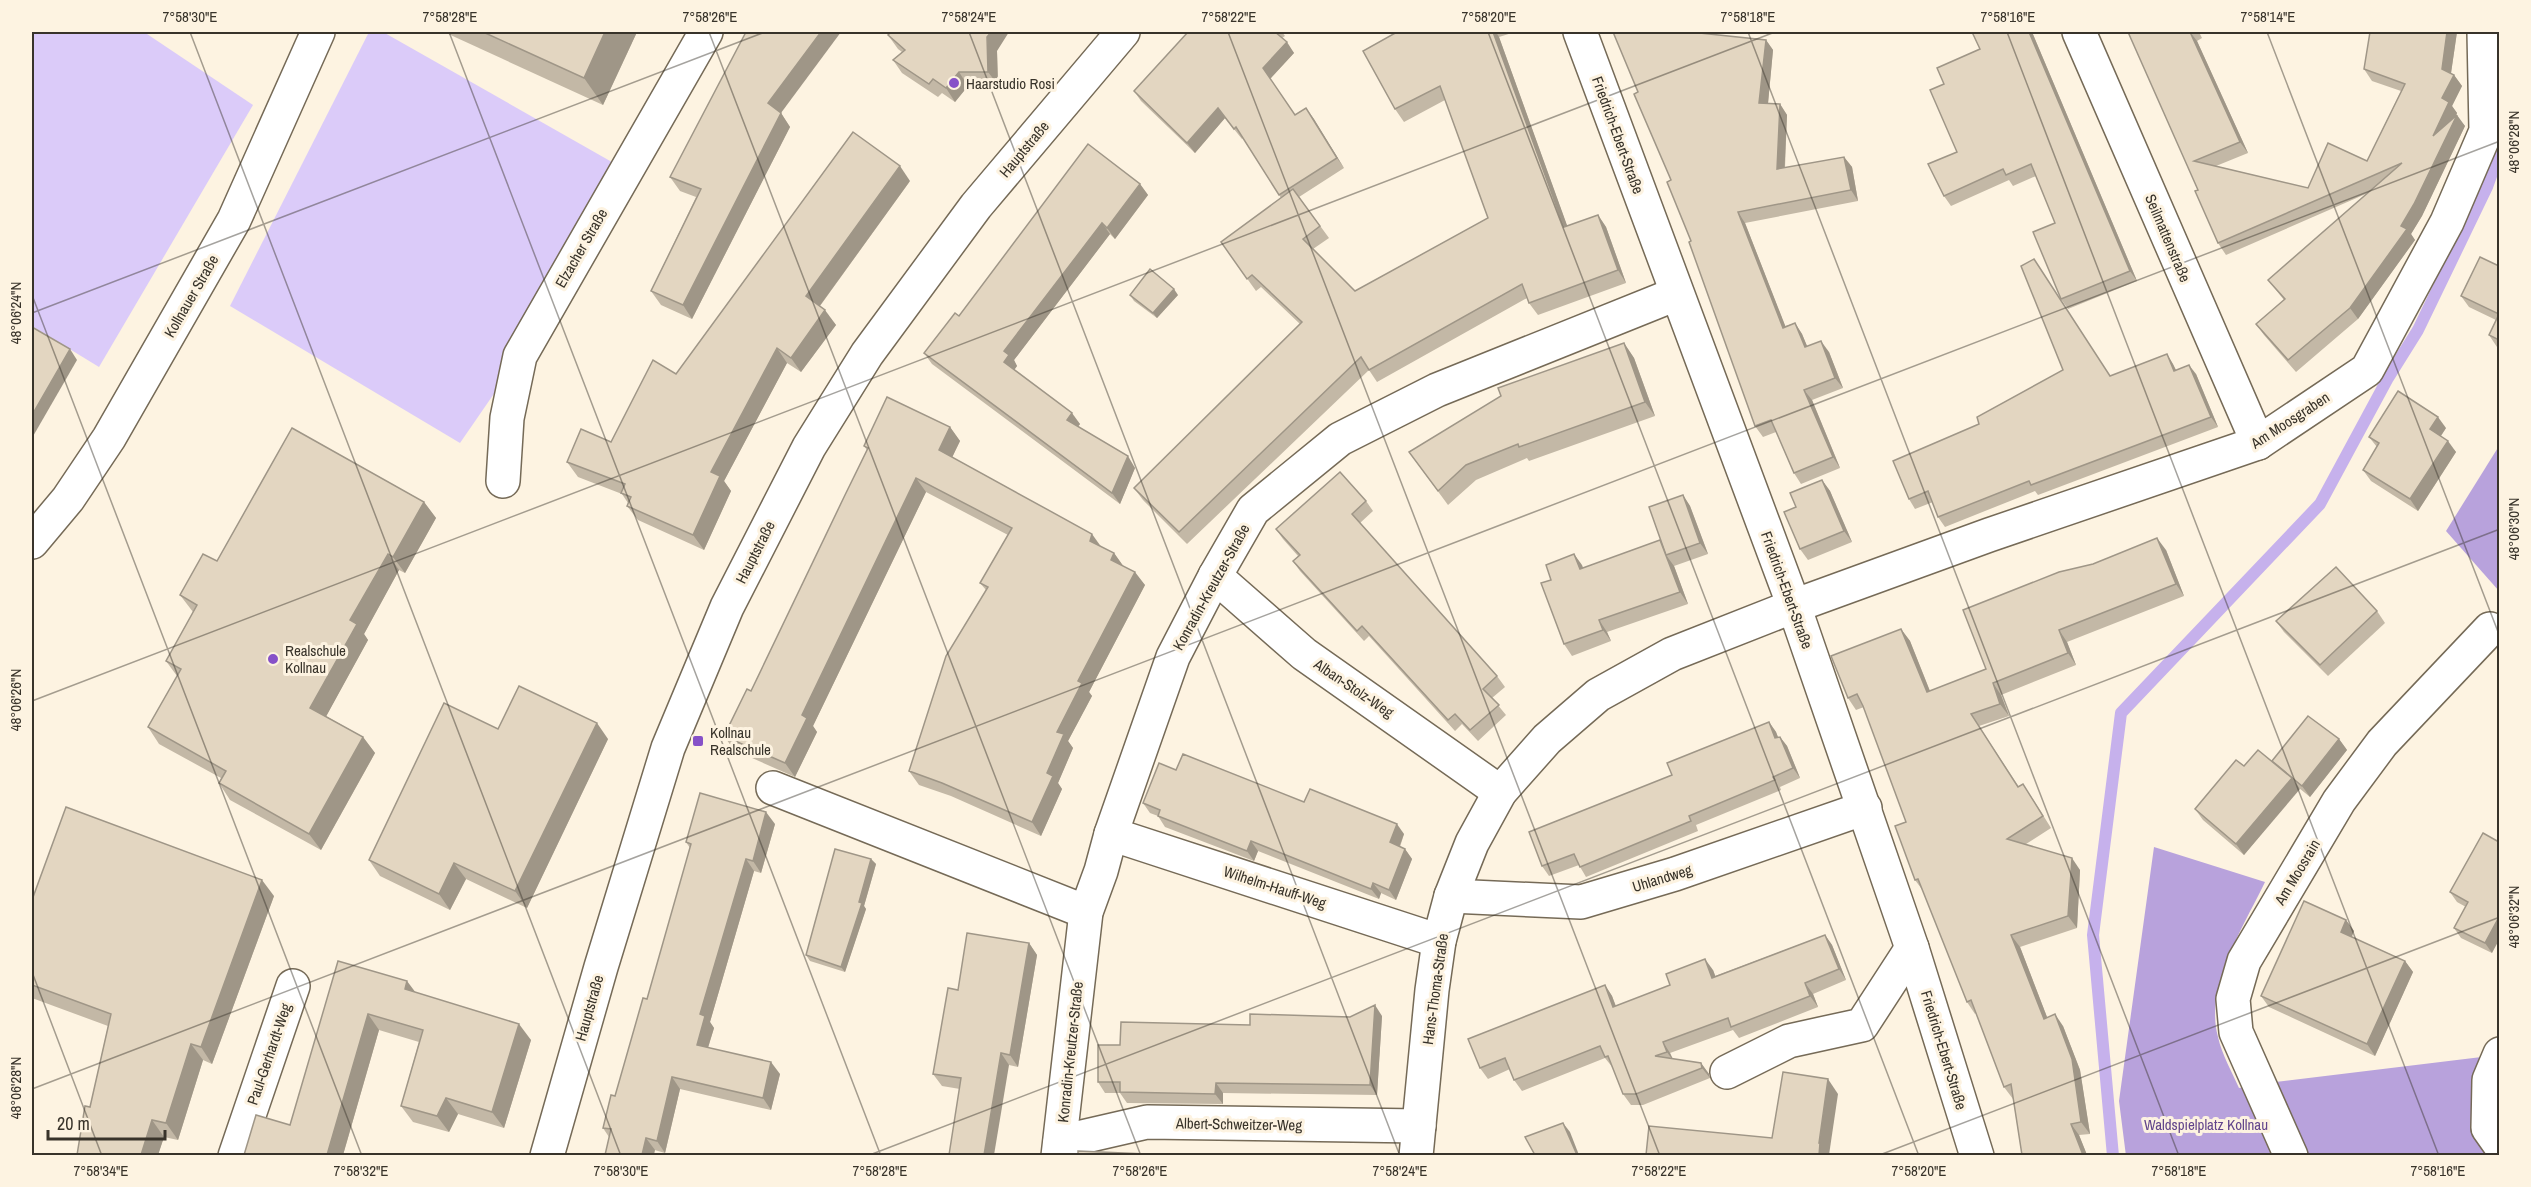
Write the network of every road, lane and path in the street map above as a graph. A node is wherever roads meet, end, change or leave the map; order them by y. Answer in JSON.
{"nodes":[{"id":1,"x":318,"y":32,"type":"edge"},
{"id":2,"x":706,"y":32,"type":"edge"},
{"id":3,"x":1123,"y":32,"type":"edge"},
{"id":4,"x":1580,"y":32,"type":"edge"},
{"id":5,"x":2079,"y":32,"type":"edge"},
{"id":6,"x":2484,"y":32,"type":"edge"},
{"id":7,"x":1676,"y":294,"type":"junction"},
{"id":8,"x":2258,"y":443,"type":"junction"},
{"id":9,"x":503,"y":481,"type":"dead end"},
{"id":10,"x":32,"y":542,"type":"edge"},
{"id":11,"x":1215,"y":576,"type":"junction"},
{"id":12,"x":1794,"y":606,"type":"junction"},
{"id":13,"x":2490,"y":629,"type":"dead end"},
{"id":14,"x":773,"y":788,"type":"dead end"},
{"id":15,"x":1500,"y":792,"type":"junction"},
{"id":16,"x":1865,"y":808,"type":"junction"},
{"id":17,"x":1111,"y":834,"type":"junction"},
{"id":18,"x":1451,"y":896,"type":"junction"},
{"id":19,"x":1086,"y":912,"type":"junction"},
{"id":20,"x":1439,"y":941,"type":"junction"},
{"id":21,"x":1912,"y":948,"type":"junction"},
{"id":22,"x":292,"y":986,"type":"dead end"},
{"id":23,"x":2499,"y":1054,"type":"edge"},
{"id":24,"x":1727,"y":1072,"type":"dead end"},
{"id":25,"x":1418,"y":1141,"type":"edge"},
{"id":26,"x":2499,"y":1144,"type":"edge"},
{"id":27,"x":1059,"y":1149,"type":"edge"},
{"id":28,"x":235,"y":1155,"type":"edge"},
{"id":29,"x":547,"y":1155,"type":"edge"},
{"id":30,"x":1977,"y":1155,"type":"edge"},
{"id":31,"x":2291,"y":1155,"type":"edge"}],
"edges":[{"from":1,"to":10,"type":"street","name":"Kollnauer Straße"},
{"from":2,"to":9,"type":"street","name":"Elzacher Straße"},
{"from":3,"to":29,"type":"street","name":"Hauptstraße"},
{"from":4,"to":7,"type":"street","name":"Friedrich-Ebert-Straße"},
{"from":5,"to":8,"type":"street","name":"Seilmattenstraße"},
{"from":6,"to":8,"type":"street","name":"Am Moosgraben"},
{"from":7,"to":11,"type":"street","name":"Konradin-Kreutzer-Straße"},
{"from":7,"to":12,"type":"street","name":"Friedrich-Ebert-Straße"},
{"from":8,"to":12,"type":"street","name":"Am Moosgraben"},
{"from":11,"to":15,"type":"street","name":"Alban-Stolz-Weg"},
{"from":11,"to":17,"type":"street","name":"Konradin-Kreutzer-Straße"},
{"from":12,"to":15,"type":"street","name":"Hans-Thoma-Straße"},
{"from":12,"to":16,"type":"street","name":"Friedrich-Ebert-Straße"},
{"from":13,"to":31,"type":"street","name":"Am Moosrain"},
{"from":14,"to":19,"type":"street"},
{"from":15,"to":18,"type":"street","name":"Hans-Thoma-Straße"},
{"from":16,"to":18,"type":"street","name":"Uhlandweg"},
{"from":16,"to":21,"type":"street","name":"Friedrich-Ebert-Straße"},
{"from":17,"to":19,"type":"street","name":"Konradin-Kreutzer-Straße"},
{"from":17,"to":20,"type":"street","name":"Wilhelm-Hauff-Weg"},
{"from":18,"to":20,"type":"street","name":"Hans-Thoma-Straße"},
{"from":19,"to":27,"type":"street","name":"Konradin-Kreutzer-Straße"},
{"from":20,"to":25,"type":"street","name":"Hans-Thoma-Straße"},
{"from":21,"to":24,"type":"street"},
{"from":21,"to":30,"type":"street","name":"Friedrich-Ebert-Straße"},
{"from":22,"to":28,"type":"street","name":"Paul-Gerhardt-Weg"},
{"from":23,"to":26,"type":"street"},
{"from":25,"to":27,"type":"street","name":"Albert-Schweitzer-Weg"}]}
